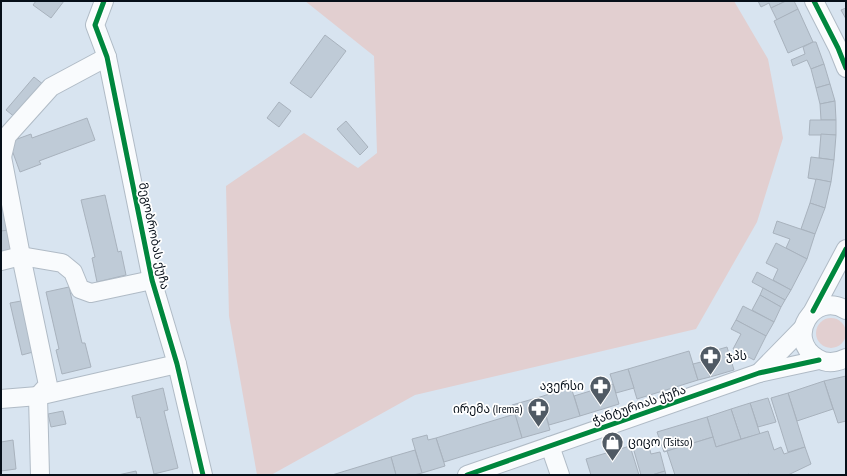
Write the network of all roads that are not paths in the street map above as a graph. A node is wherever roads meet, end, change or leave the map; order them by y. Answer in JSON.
{"nodes":[{"id":1,"x":104,"y":1,"type":"edge"},
{"id":2,"x":814,"y":1,"type":"edge"},
{"id":3,"x":107,"y":57,"type":"junction"},
{"id":4,"x":846,"y":68,"type":"edge"},
{"id":5,"x":2,"y":157,"type":"edge"},
{"id":6,"x":846,"y":248,"type":"edge"},
{"id":7,"x":21,"y":256,"type":"junction"},
{"id":8,"x":1,"y":261,"type":"edge"},
{"id":9,"x":152,"y":280,"type":"junction"},
{"id":10,"x":846,"y":310,"type":"edge"},
{"id":11,"x":813,"y":311,"type":"junction"},
{"id":12,"x":803,"y":328,"type":"junction"},
{"id":13,"x":846,"y":358,"type":"edge"},
{"id":14,"x":819,"y":360,"type":"junction"},
{"id":15,"x":176,"y":364,"type":"junction"},
{"id":16,"x":759,"y":373,"type":"junction"},
{"id":17,"x":38,"y":396,"type":"junction"},
{"id":18,"x":1,"y":399,"type":"edge"},
{"id":19,"x":550,"y":446,"type":"junction"},
{"id":20,"x":40,"y":475,"type":"edge"},
{"id":21,"x":203,"y":475,"type":"edge"},
{"id":22,"x":467,"y":475,"type":"edge"},
{"id":23,"x":560,"y":475,"type":"edge"}],
"edges":[{"from":1,"to":3,"type":"street","name":"მეგობრობას ქუჩა"},
{"from":2,"to":4,"type":"street"},
{"from":3,"to":5,"type":"street"},
{"from":3,"to":9,"type":"street","name":"მეგობრობას ქუჩა"},
{"from":5,"to":7,"type":"street"},
{"from":6,"to":11,"type":"street","name":"ჭანტურიას ქუჩა"},
{"from":7,"to":8,"type":"street"},
{"from":7,"to":9,"type":"street"},
{"from":7,"to":17,"type":"street"},
{"from":9,"to":15,"type":"street","name":"მეგობრობას ქუჩა"},
{"from":10,"to":11,"type":"street"},
{"from":11,"to":12,"type":"street","name":"ჭანტურიას ქუჩა"},
{"from":12,"to":14,"type":"street"},
{"from":12,"to":16,"type":"street","name":"ჭანტურიას ქუჩა"},
{"from":13,"to":14,"type":"street","name":"ჭანტურიას ქუჩა"},
{"from":14,"to":16,"type":"street","name":"ჭანტურიას ქუჩა"},
{"from":15,"to":17,"type":"street"},
{"from":15,"to":21,"type":"street","name":"მეგობრობას ქუჩა"},
{"from":16,"to":19,"type":"street","name":"ჭანტურიას ქუჩა"},
{"from":17,"to":18,"type":"street"},
{"from":17,"to":20,"type":"street"},
{"from":19,"to":22,"type":"street","name":"ჭანტურიას ქუჩა"},
{"from":19,"to":23,"type":"street"}]}
